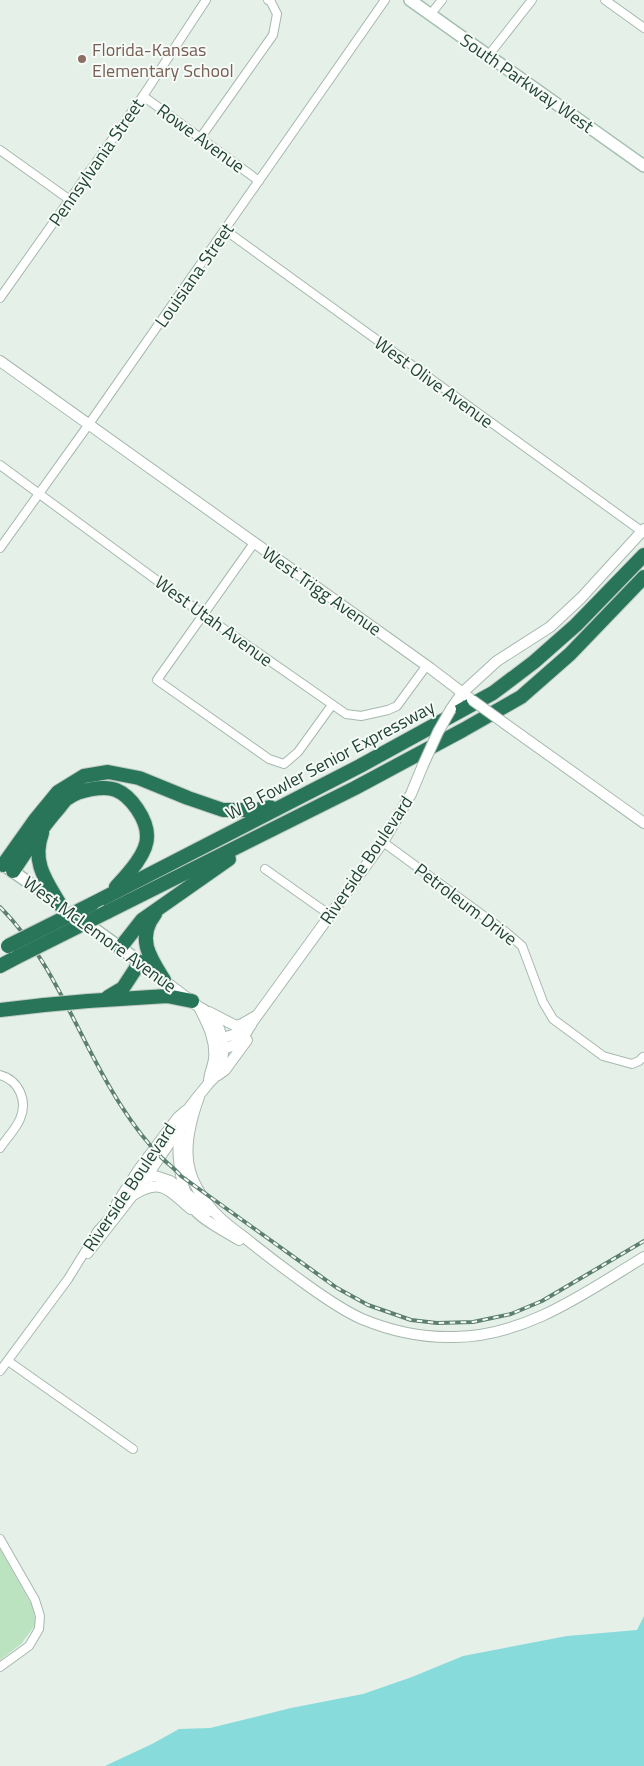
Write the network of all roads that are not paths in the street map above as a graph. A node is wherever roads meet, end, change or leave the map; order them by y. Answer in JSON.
{"nodes":[{"id":1,"x":206,"y":0,"type":"edge"},
{"id":2,"x":268,"y":0,"type":"edge"},
{"id":3,"x":385,"y":0,"type":"edge"},
{"id":4,"x":410,"y":0,"type":"edge"},
{"id":5,"x":442,"y":0,"type":"edge"},
{"id":6,"x":532,"y":0,"type":"edge"},
{"id":7,"x":605,"y":0,"type":"edge"},
{"id":8,"x":430,"y":15,"type":"junction"},
{"id":9,"x":644,"y":28,"type":"edge"},
{"id":10,"x":488,"y":56,"type":"junction"},
{"id":11,"x":143,"y":96,"type":"junction"},
{"id":12,"x":201,"y":138,"type":"junction"},
{"id":13,"x":0,"y":150,"type":"edge"},
{"id":14,"x":644,"y":166,"type":"edge"},
{"id":15,"x":259,"y":181,"type":"junction"},
{"id":16,"x":70,"y":200,"type":"junction"},
{"id":17,"x":225,"y":230,"type":"junction"},
{"id":18,"x":0,"y":298,"type":"edge"},
{"id":19,"x":0,"y":361,"type":"edge"},
{"id":20,"x":89,"y":424,"type":"junction"},
{"id":21,"x":0,"y":465,"type":"edge"},
{"id":22,"x":38,"y":493,"type":"junction"},
{"id":23,"x":643,"y":531,"type":"edge"},
{"id":24,"x":254,"y":542,"type":"junction"},
{"id":25,"x":0,"y":548,"type":"edge"},
{"id":26,"x":644,"y":555,"type":"edge"},
{"id":27,"x":644,"y":577,"type":"edge"},
{"id":28,"x":204,"y":615,"type":"junction"},
{"id":29,"x":427,"y":665,"type":"junction"},
{"id":30,"x":462,"y":693,"type":"junction"},
{"id":31,"x":332,"y":706,"type":"junction"},
{"id":32,"x":295,"y":800,"type":"junction"},
{"id":33,"x":47,"y":821,"type":"junction"},
{"id":34,"x":644,"y":823,"type":"edge"},
{"id":35,"x":268,"y":831,"type":"junction"},
{"id":36,"x":383,"y":842,"type":"junction"},
{"id":37,"x":4,"y":863,"type":"edge"},
{"id":38,"x":265,"y":870,"type":"dead end"},
{"id":39,"x":107,"y":896,"type":"junction"},
{"id":40,"x":162,"y":905,"type":"junction"},
{"id":41,"x":61,"y":906,"type":"junction"},
{"id":42,"x":330,"y":915,"type":"junction"},
{"id":43,"x":4,"y":948,"type":"edge"},
{"id":44,"x":120,"y":948,"type":"junction"},
{"id":45,"x":140,"y":962,"type":"junction"},
{"id":46,"x":0,"y":966,"type":"edge"},
{"id":47,"x":164,"y":980,"type":"junction"},
{"id":48,"x":103,"y":999,"type":"junction"},
{"id":49,"x":199,"y":1006,"type":"junction"},
{"id":50,"x":0,"y":1010,"type":"edge"},
{"id":51,"x":259,"y":1015,"type":"junction"},
{"id":52,"x":218,"y":1044,"type":"junction"},
{"id":53,"x":643,"y":1057,"type":"edge"},
{"id":54,"x":0,"y":1075,"type":"edge"},
{"id":55,"x":213,"y":1079,"type":"junction"},
{"id":56,"x":199,"y":1096,"type":"junction"},
{"id":57,"x":194,"y":1112,"type":"junction"},
{"id":58,"x":181,"y":1129,"type":"junction"},
{"id":59,"x":0,"y":1148,"type":"edge"},
{"id":60,"x":147,"y":1178,"type":"junction"},
{"id":61,"x":135,"y":1194,"type":"junction"},
{"id":62,"x":186,"y":1194,"type":"junction"},
{"id":63,"x":196,"y":1212,"type":"junction"},
{"id":64,"x":219,"y":1217,"type":"junction"},
{"id":65,"x":97,"y":1233,"type":"junction"},
{"id":66,"x":644,"y":1257,"type":"edge"},
{"id":67,"x":270,"y":1258,"type":"junction"},
{"id":68,"x":68,"y":1279,"type":"junction"},
{"id":69,"x":8,"y":1361,"type":"junction"},
{"id":70,"x":0,"y":1371,"type":"edge"},
{"id":71,"x":133,"y":1450,"type":"dead end"},
{"id":72,"x":0,"y":1539,"type":"edge"},
{"id":73,"x":0,"y":1667,"type":"edge"}],
"edges":[{"from":1,"to":11,"type":"street","name":"Pennsylvania Street"},
{"from":2,"to":12,"type":"street"},
{"from":3,"to":15,"type":"street","name":"Louisiana Street"},
{"from":4,"to":8,"type":"main road","name":"South Parkway West"},
{"from":5,"to":8,"type":"street"},
{"from":6,"to":10,"type":"street"},
{"from":7,"to":9,"type":"street"},
{"from":8,"to":10,"type":"main road","name":"South Parkway West"},
{"from":10,"to":14,"type":"main road","name":"South Parkway West"},
{"from":11,"to":12,"type":"street","name":"Rowe Avenue"},
{"from":11,"to":16,"type":"street","name":"Pennsylvania Street"},
{"from":12,"to":15,"type":"street","name":"Rowe Avenue"},
{"from":13,"to":16,"type":"street"},
{"from":15,"to":17,"type":"street","name":"Louisiana Street"},
{"from":16,"to":18,"type":"street","name":"Pennsylvania Street"},
{"from":17,"to":20,"type":"street","name":"Louisiana Street"},
{"from":17,"to":23,"type":"street","name":"West Olive Avenue"},
{"from":19,"to":20,"type":"street","name":"West Trigg Avenue"},
{"from":20,"to":22,"type":"street","name":"Louisiana Street"},
{"from":20,"to":24,"type":"street","name":"West Trigg Avenue"},
{"from":21,"to":22,"type":"street","name":"West Utah Avenue"},
{"from":22,"to":25,"type":"street","name":"Louisiana Street"},
{"from":22,"to":28,"type":"street","name":"West Utah Avenue"},
{"from":23,"to":30,"type":"street","name":"Riverside Boulevard"},
{"from":24,"to":28,"type":"street"},
{"from":24,"to":29,"type":"street","name":"West Trigg Avenue"},
{"from":26,"to":32,"type":"highway","name":"W B Fowler Senior Expressway"},
{"from":27,"to":35,"type":"highway","name":"W B Fowler Senior Expressway"},
{"from":28,"to":31,"type":"street","name":"West Utah Avenue"},
{"from":28,"to":31,"type":"street"},
{"from":29,"to":30,"type":"street","name":"West Trigg Avenue"},
{"from":29,"to":31,"type":"street","name":"West Utah Avenue"},
{"from":30,"to":34,"type":"street","name":"West Trigg Avenue","bridge":true},
{"from":30,"to":36,"type":"street","name":"Riverside Boulevard","bridge":true},
{"from":32,"to":37,"type":"highway"},
{"from":32,"to":39,"type":"highway","name":"W B Fowler Senior Expressway"},
{"from":33,"to":37,"type":"highway"},
{"from":33,"to":39,"type":"highway"},
{"from":33,"to":41,"type":"highway"},
{"from":35,"to":40,"type":"highway"},
{"from":35,"to":46,"type":"highway","name":"W B Fowler Senior Expressway","bridge":true},
{"from":36,"to":42,"type":"street","name":"Riverside Boulevard"},
{"from":36,"to":53,"type":"street","name":"Petroleum Drive"},
{"from":37,"to":41,"type":"main road","name":"West McLemore Avenue"},
{"from":38,"to":42,"type":"street"},
{"from":39,"to":43,"type":"highway","name":"W B Fowler Senior Expressway","bridge":true},
{"from":40,"to":44,"type":"highway"},
{"from":40,"to":47,"type":"highway"},
{"from":41,"to":44,"type":"main road","name":"West McLemore Avenue"},
{"from":42,"to":51,"type":"street","name":"Riverside Boulevard"},
{"from":44,"to":45,"type":"main road","name":"West McLemore Avenue"},
{"from":45,"to":47,"type":"street","name":"West McLemore Avenue"},
{"from":45,"to":48,"type":"highway"},
{"from":47,"to":49,"type":"street","name":"West McLemore Avenue"},
{"from":48,"to":49,"type":"highway"},
{"from":48,"to":50,"type":"highway","bridge":true},
{"from":49,"to":51,"type":"street"},
{"from":49,"to":52,"type":"street","name":"West McLemore Avenue"},
{"from":51,"to":52,"type":"street","name":"Riverside Boulevard"},
{"from":51,"to":55,"type":"street","name":"Riverside Boulevard"},
{"from":52,"to":55,"type":"street"},
{"from":54,"to":59,"type":"street"},
{"from":55,"to":56,"type":"street","name":"Riverside Boulevard"},
{"from":56,"to":57,"type":"street"},
{"from":56,"to":58,"type":"street"},
{"from":56,"to":65,"type":"street","name":"Riverside Boulevard"},
{"from":57,"to":58,"type":"street","name":"Riverside Boulevard"},
{"from":57,"to":64,"type":"street"},
{"from":58,"to":60,"type":"street","name":"Riverside Boulevard"},
{"from":58,"to":62,"type":"street"},
{"from":60,"to":61,"type":"street","name":"Riverside Boulevard"},
{"from":60,"to":62,"type":"street"},
{"from":60,"to":65,"type":"street"},
{"from":61,"to":63,"type":"street"},
{"from":61,"to":68,"type":"street","name":"Riverside Boulevard"},
{"from":62,"to":63,"type":"street"},
{"from":62,"to":64,"type":"street"},
{"from":63,"to":67,"type":"street"},
{"from":64,"to":67,"type":"street"},
{"from":65,"to":68,"type":"street","name":"Riverside Boulevard"},
{"from":66,"to":67,"type":"street"},
{"from":68,"to":69,"type":"street","name":"Riverside Boulevard"},
{"from":69,"to":70,"type":"street","name":"Riverside Boulevard"},
{"from":69,"to":71,"type":"street"},
{"from":72,"to":73,"type":"street"}]}
